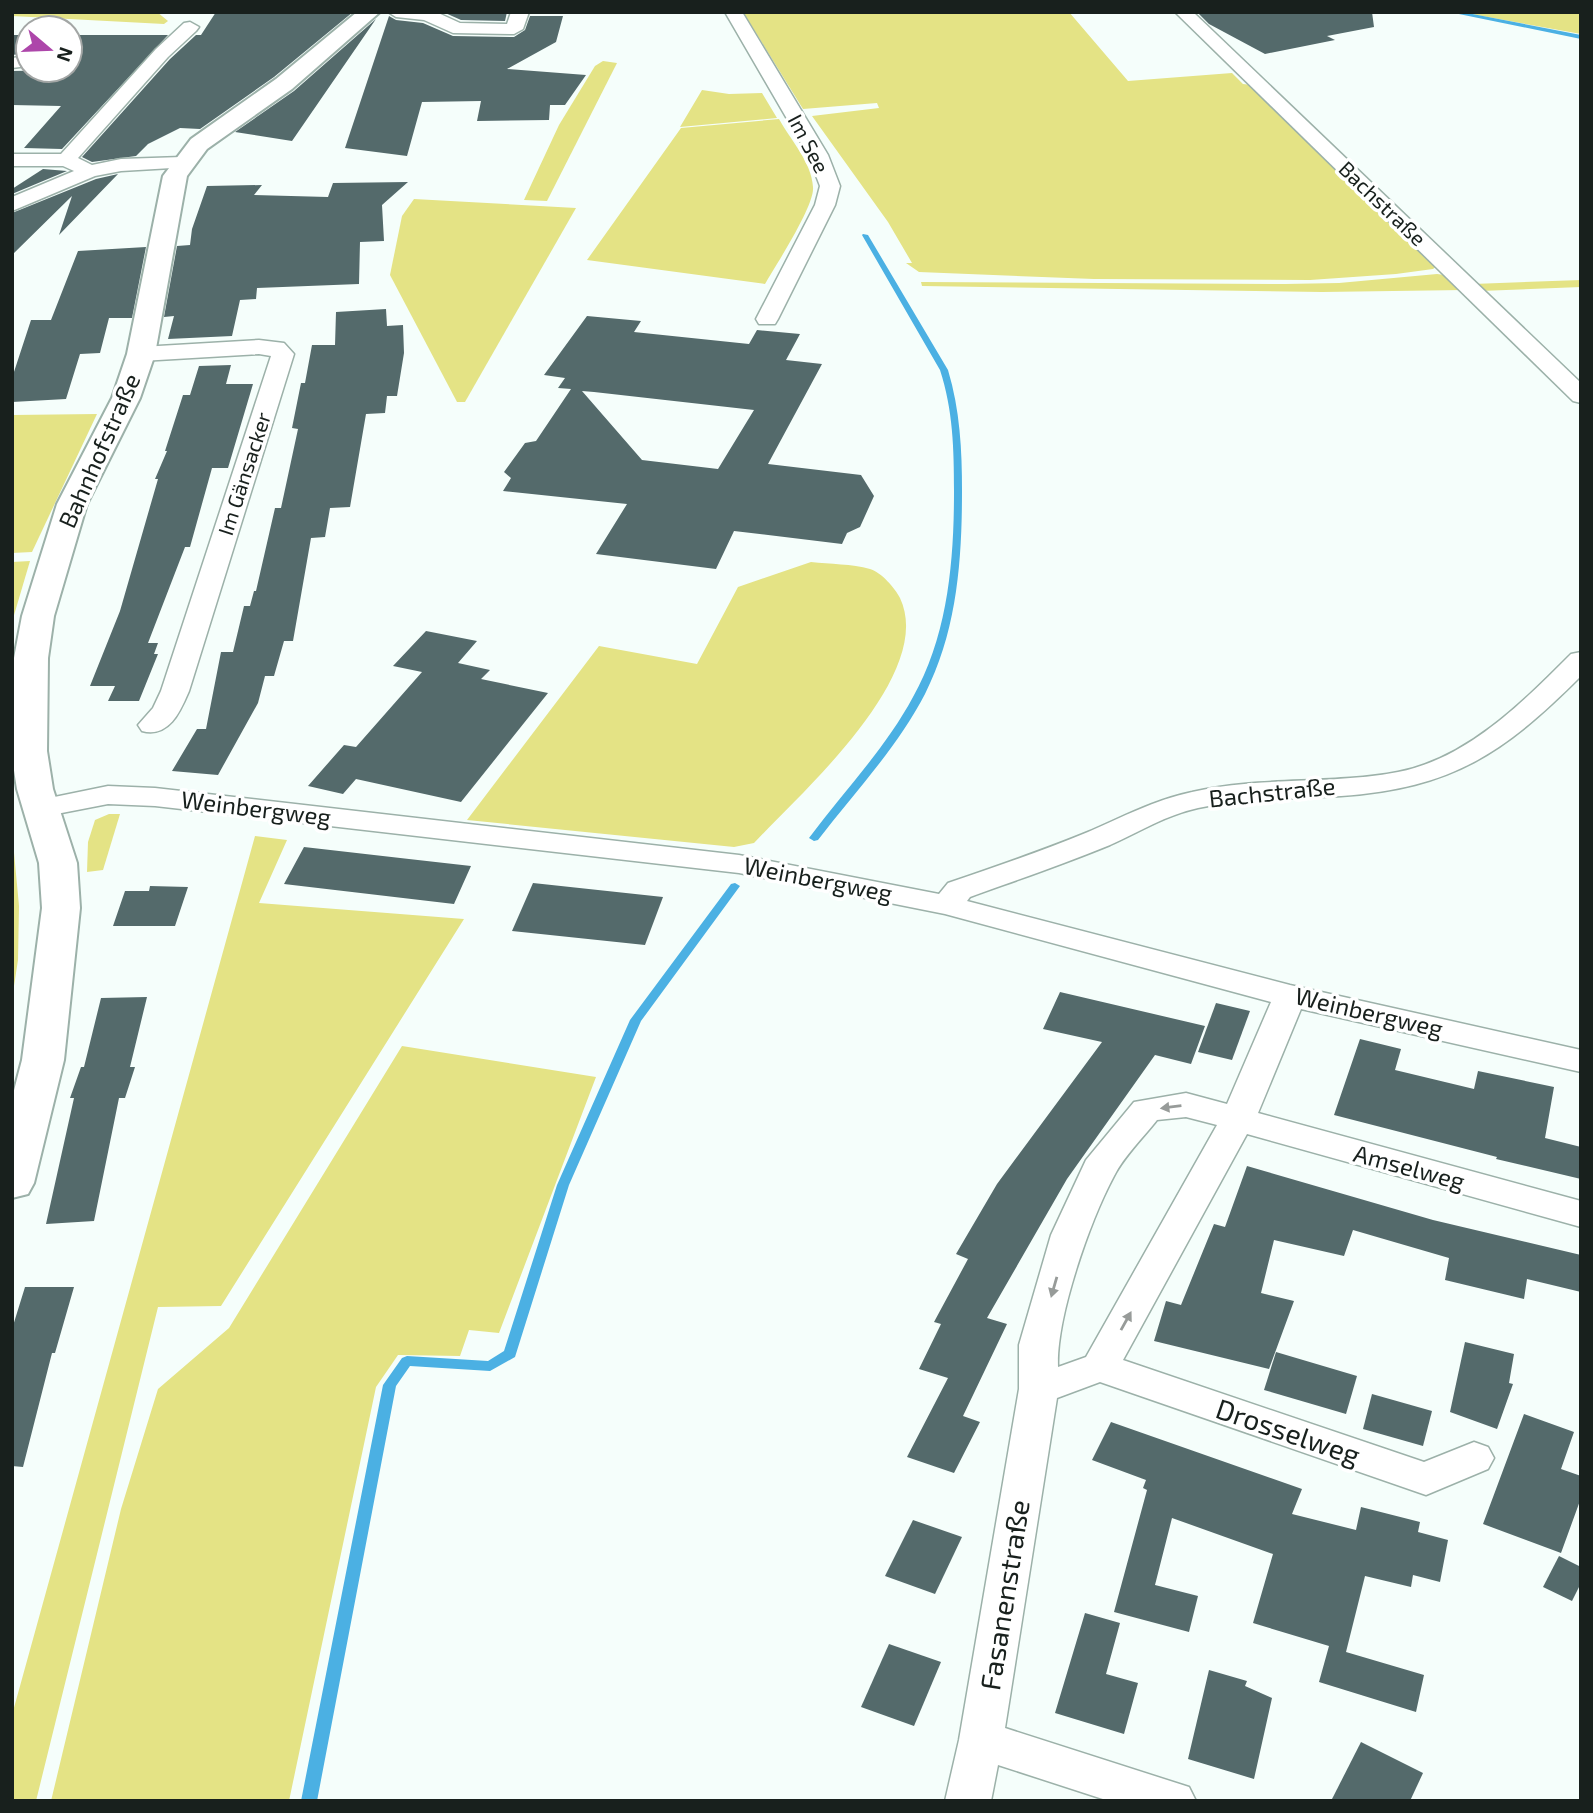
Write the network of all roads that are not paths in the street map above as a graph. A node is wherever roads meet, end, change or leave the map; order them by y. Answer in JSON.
{"nodes":[{"id":1,"x":370,"y":12,"type":"edge"},
{"id":2,"x":396,"y":12,"type":"edge"},
{"id":3,"x":520,"y":12,"type":"edge"},
{"id":4,"x":733,"y":12,"type":"edge"},
{"id":5,"x":1183,"y":12,"type":"edge"},
{"id":6,"x":190,"y":27,"type":"dead end"},
{"id":7,"x":12,"y":160,"type":"edge"},
{"id":8,"x":66,"y":160,"type":"junction"},
{"id":9,"x":182,"y":163,"type":"junction"},
{"id":10,"x":90,"y":171,"type":"junction"},
{"id":11,"x":12,"y":205,"type":"edge"},
{"id":12,"x":767,"y":319,"type":"dead end"},
{"id":13,"x":142,"y":354,"type":"junction"},
{"id":14,"x":1581,"y":396,"type":"edge"},
{"id":15,"x":1581,"y":660,"type":"edge"},
{"id":16,"x":152,"y":725,"type":"dead end"},
{"id":17,"x":30,"y":796,"type":"edge"},
{"id":18,"x":947,"y":905,"type":"junction"},
{"id":19,"x":1290,"y":996,"type":"junction"},
{"id":20,"x":1581,"y":1061,"type":"edge"},
{"id":21,"x":1237,"y":1121,"type":"junction"},
{"id":22,"x":12,"y":1183,"type":"edge"},
{"id":23,"x":1581,"y":1214,"type":"edge"},
{"id":24,"x":1100,"y":1367,"type":"junction"},
{"id":25,"x":1039,"y":1389,"type":"junction"},
{"id":26,"x":1474,"y":1458,"type":"dead end"},
{"id":27,"x":981,"y":1740,"type":"junction"},
{"id":28,"x":968,"y":1801,"type":"edge"},
{"id":29,"x":1173,"y":1801,"type":"edge"}],
"edges":[{"from":1,"to":9,"type":"main road","name":"Bahnhofstraße"},
{"from":2,"to":3,"type":"street"},
{"from":4,"to":12,"type":"street","name":"Im See"},
{"from":5,"to":14,"type":"street","name":"Bachstraße"},
{"from":6,"to":8,"type":"street"},
{"from":7,"to":8,"type":"street"},
{"from":8,"to":10,"type":"street"},
{"from":9,"to":10,"type":"street"},
{"from":9,"to":13,"type":"main road","name":"Bahnhofstraße"},
{"from":10,"to":11,"type":"street"},
{"from":13,"to":16,"type":"street","name":"Im Gänsacker"},
{"from":13,"to":17,"type":"main road","name":"Bahnhofstraße"},
{"from":15,"to":18,"type":"street","name":"Bachstraße"},
{"from":17,"to":18,"type":"street","name":"Weinbergweg"},
{"from":17,"to":22,"type":"main road","name":"Bahnhofstraße"},
{"from":18,"to":19,"type":"street","name":"Weinbergweg"},
{"from":19,"to":20,"type":"street","name":"Weinbergweg"},
{"from":19,"to":21,"type":"street"},
{"from":21,"to":23,"type":"street","name":"Amselweg"},
{"from":24,"to":21,"type":"street","one_way":true},
{"from":21,"to":25,"type":"street","name":"Fasanenstraße","one_way":true},
{"from":24,"to":25,"type":"street"},
{"from":24,"to":26,"type":"street","name":"Drosselweg"},
{"from":25,"to":27,"type":"street","name":"Fasanenstraße"},
{"from":27,"to":28,"type":"street","name":"Fasanenstraße"},
{"from":27,"to":29,"type":"street"}]}
